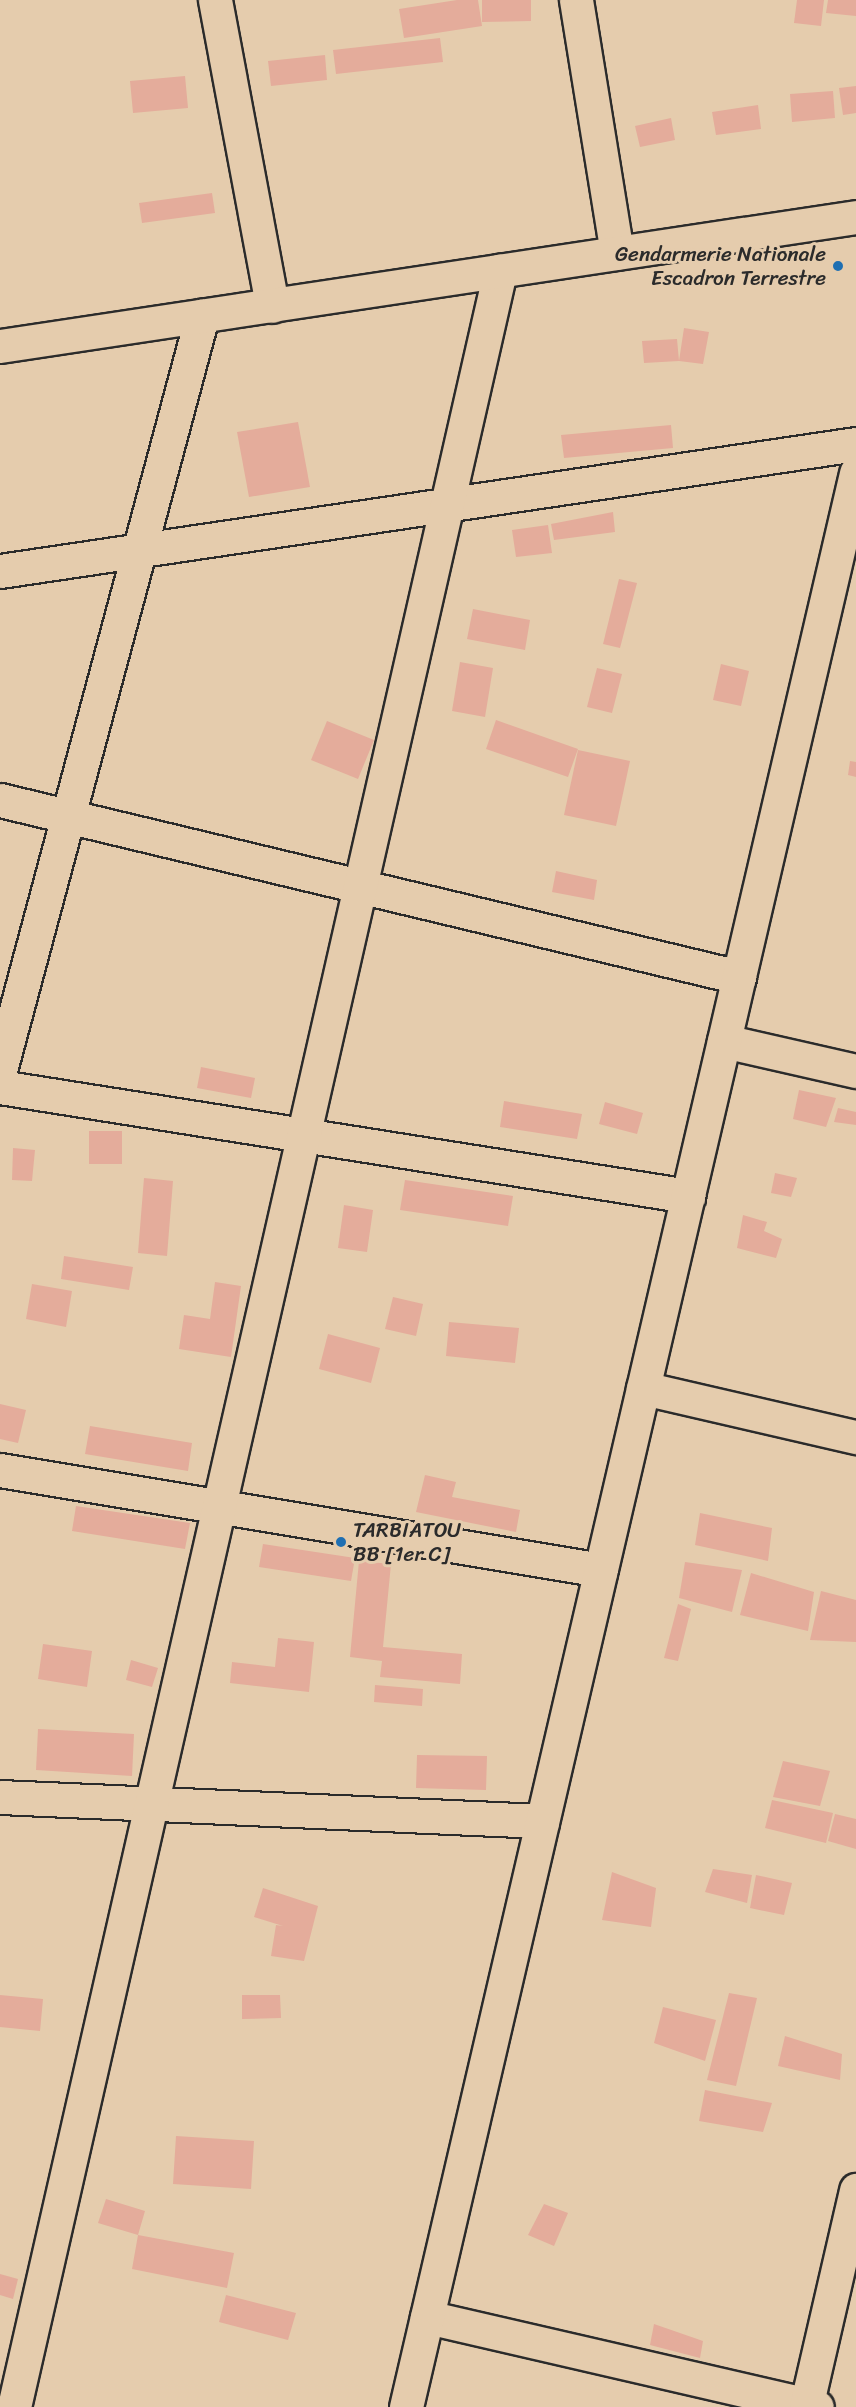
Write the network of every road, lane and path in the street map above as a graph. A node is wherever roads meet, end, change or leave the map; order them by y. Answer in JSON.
{"nodes":[{"id":1,"x":215,"y":0,"type":"edge"},
{"id":2,"x":576,"y":0,"type":"edge"},
{"id":3,"x":856,"y":217,"type":"edge"},
{"id":4,"x":618,"y":253,"type":"junction"},
{"id":5,"x":500,"y":271,"type":"junction"},
{"id":6,"x":272,"y":306,"type":"junction"},
{"id":7,"x":202,"y":316,"type":"junction"},
{"id":8,"x":0,"y":346,"type":"edge"},
{"id":9,"x":856,"y":444,"type":"edge"},
{"id":10,"x":856,"y":473,"type":"edge"},
{"id":11,"x":450,"y":504,"type":"junction"},
{"id":12,"x":141,"y":550,"type":"junction"},
{"id":13,"x":0,"y":571,"type":"edge"},
{"id":14,"x":0,"y":800,"type":"edge"},
{"id":15,"x":69,"y":817,"type":"junction"},
{"id":16,"x":362,"y":887,"type":"junction"},
{"id":17,"x":739,"y":977,"type":"junction"},
{"id":18,"x":724,"y":1041,"type":"junction"},
{"id":19,"x":0,"y":1070,"type":"edge"},
{"id":20,"x":856,"y":1071,"type":"edge"},
{"id":21,"x":0,"y":1087,"type":"edge"},
{"id":22,"x":305,"y":1135,"type":"junction"},
{"id":23,"x":688,"y":1196,"type":"junction"},
{"id":24,"x":643,"y":1388,"type":"junction"},
{"id":25,"x":856,"y":1437,"type":"edge"},
{"id":26,"x":0,"y":1470,"type":"edge"},
{"id":27,"x":220,"y":1507,"type":"junction"},
{"id":28,"x":601,"y":1570,"type":"junction"},
{"id":29,"x":0,"y":1797,"type":"edge"},
{"id":30,"x":152,"y":1803,"type":"junction"},
{"id":31,"x":542,"y":1821,"type":"junction"},
{"id":32,"x":856,"y":2190,"type":"edge"},
{"id":33,"x":427,"y":2317,"type":"junction"},
{"id":34,"x":810,"y":2406,"type":"edge"},
{"id":35,"x":14,"y":2407,"type":"edge"},
{"id":36,"x":406,"y":2407,"type":"edge"}],
"edges":[{"from":1,"to":6,"type":"street"},
{"from":2,"to":4,"type":"street"},
{"from":3,"to":4,"type":"street"},
{"from":4,"to":5,"type":"street"},
{"from":5,"to":6,"type":"street"},
{"from":5,"to":11,"type":"street"},
{"from":6,"to":7,"type":"street"},
{"from":7,"to":8,"type":"street"},
{"from":7,"to":12,"type":"street"},
{"from":9,"to":11,"type":"street"},
{"from":10,"to":17,"type":"street"},
{"from":11,"to":12,"type":"street"},
{"from":11,"to":16,"type":"street"},
{"from":12,"to":13,"type":"street"},
{"from":12,"to":15,"type":"street"},
{"from":14,"to":15,"type":"street"},
{"from":15,"to":16,"type":"street"},
{"from":15,"to":19,"type":"street"},
{"from":16,"to":17,"type":"street"},
{"from":16,"to":22,"type":"street"},
{"from":17,"to":18,"type":"street"},
{"from":18,"to":20,"type":"street"},
{"from":18,"to":23,"type":"street"},
{"from":21,"to":22,"type":"street"},
{"from":22,"to":23,"type":"street"},
{"from":22,"to":27,"type":"street"},
{"from":23,"to":24,"type":"street"},
{"from":24,"to":25,"type":"street"},
{"from":24,"to":28,"type":"street"},
{"from":26,"to":27,"type":"street"},
{"from":27,"to":28,"type":"street"},
{"from":27,"to":30,"type":"street"},
{"from":28,"to":31,"type":"street"},
{"from":29,"to":30,"type":"street"},
{"from":30,"to":31,"type":"street"},
{"from":30,"to":35,"type":"street"},
{"from":31,"to":33,"type":"street"},
{"from":32,"to":34,"type":"street"},
{"from":33,"to":34,"type":"street"},
{"from":33,"to":36,"type":"street"}]}
